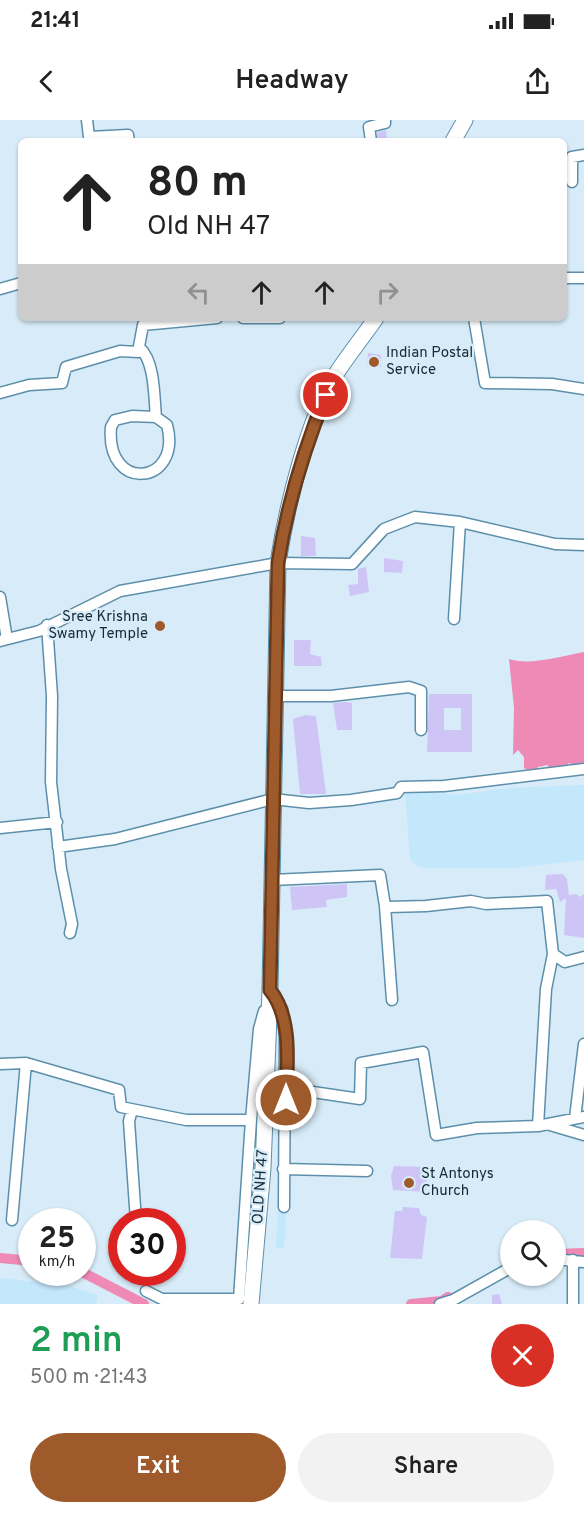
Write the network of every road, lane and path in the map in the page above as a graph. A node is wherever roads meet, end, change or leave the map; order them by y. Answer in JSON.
{"nodes":[{"id":1,"x":87,"y":120,"type":"edge"},
{"id":2,"x":384,"y":120,"type":"edge"},
{"id":3,"x":465,"y":120,"type":"edge"},
{"id":4,"x":128,"y":138,"type":"edge"},
{"id":5,"x":371,"y":138,"type":"edge"},
{"id":6,"x":455,"y":138,"type":"edge"},
{"id":7,"x":584,"y":155,"type":"edge"},
{"id":8,"x":572,"y":182,"type":"dead end"},
{"id":9,"x":567,"y":278,"type":"edge"},
{"id":10,"x":584,"y":278,"type":"edge"},
{"id":11,"x":18,"y":284,"type":"edge"},
{"id":12,"x":0,"y":289,"type":"edge"},
{"id":13,"x":159,"y":321,"type":"edge"},
{"id":14,"x":374,"y":321,"type":"edge"},
{"id":15,"x":475,"y":321,"type":"edge"},
{"id":16,"x":140,"y":322,"type":"edge"},
{"id":17,"x":140,"y":348,"type":"junction"},
{"id":18,"x":584,"y":389,"type":"edge"},
{"id":19,"x":0,"y":393,"type":"edge"},
{"id":20,"x":156,"y":417,"type":"junction"},
{"id":21,"x":460,"y":522,"type":"junction"},
{"id":22,"x":584,"y":545,"type":"edge"},
{"id":23,"x":278,"y":563,"type":"junction"},
{"id":24,"x":0,"y":597,"type":"edge"},
{"id":25,"x":454,"y":619,"type":"dead end"},
{"id":26,"x":47,"y":625,"type":"junction"},
{"id":27,"x":3,"y":640,"type":"edge"},
{"id":28,"x":274,"y":696,"type":"junction"},
{"id":29,"x":420,"y":730,"type":"dead end"},
{"id":30,"x":584,"y":769,"type":"edge"},
{"id":31,"x":273,"y":799,"type":"junction"},
{"id":32,"x":57,"y":822,"type":"junction"},
{"id":33,"x":0,"y":828,"type":"edge"},
{"id":34,"x":58,"y":847,"type":"junction"},
{"id":35,"x":272,"y":880,"type":"junction"},
{"id":36,"x":385,"y":906,"type":"junction"},
{"id":37,"x":70,"y":933,"type":"dead end"},
{"id":38,"x":554,"y":954,"type":"junction"},
{"id":39,"x":584,"y":957,"type":"edge"},
{"id":40,"x":270,"y":990,"type":"junction"},
{"id":41,"x":392,"y":1000,"type":"dead end"},
{"id":42,"x":584,"y":1044,"type":"edge"},
{"id":43,"x":26,"y":1063,"type":"junction"},
{"id":44,"x":0,"y":1064,"type":"edge"},
{"id":45,"x":286,"y":1088,"type":"junction"},
{"id":46,"x":132,"y":1110,"type":"junction"},
{"id":47,"x":579,"y":1117,"type":"edge"},
{"id":48,"x":251,"y":1120,"type":"junction"},
{"id":49,"x":542,"y":1125,"type":"junction"},
{"id":50,"x":584,"y":1135,"type":"edge"},
{"id":51,"x":283,"y":1169,"type":"junction"},
{"id":52,"x":367,"y":1171,"type":"dead end"},
{"id":53,"x":284,"y":1207,"type":"dead end"},
{"id":54,"x":135,"y":1208,"type":"edge"},
{"id":55,"x":12,"y":1220,"type":"dead end"},
{"id":56,"x":578,"y":1261,"type":"edge"},
{"id":57,"x":500,"y":1274,"type":"edge"},
{"id":58,"x":146,"y":1291,"type":"dead end"},
{"id":59,"x":251,"y":1304,"type":"edge"},
{"id":60,"x":440,"y":1304,"type":"edge"},
{"id":61,"x":573,"y":1304,"type":"edge"}],
"edges":[{"from":1,"to":4,"type":"street"},
{"from":2,"to":5,"type":"street"},
{"from":3,"to":6,"type":"main road"},
{"from":7,"to":8,"type":"street"},
{"from":9,"to":10,"type":"street"},
{"from":11,"to":12,"type":"street"},
{"from":13,"to":16,"type":"street"},
{"from":14,"to":23,"type":"main road","name":"OLD NH 47"},
{"from":15,"to":18,"type":"street"},
{"from":16,"to":17,"type":"street"},
{"from":17,"to":19,"type":"street"},
{"from":17,"to":20,"type":"street"},
{"from":20,"to":20,"type":"street"},
{"from":21,"to":22,"type":"street"},
{"from":21,"to":23,"type":"street"},
{"from":21,"to":25,"type":"street"},
{"from":23,"to":26,"type":"street"},
{"from":23,"to":28,"type":"main road","name":"OLD NH 47"},
{"from":24,"to":27,"type":"street"},
{"from":26,"to":27,"type":"street"},
{"from":26,"to":32,"type":"street"},
{"from":28,"to":29,"type":"street"},
{"from":28,"to":31,"type":"main road","name":"OLD NH 47"},
{"from":30,"to":31,"type":"street"},
{"from":31,"to":34,"type":"street"},
{"from":31,"to":35,"type":"main road","name":"OLD NH 47"},
{"from":32,"to":33,"type":"street"},
{"from":32,"to":34,"type":"street"},
{"from":34,"to":37,"type":"street"},
{"from":35,"to":36,"type":"street"},
{"from":35,"to":40,"type":"main road","name":"OLD NH 47"},
{"from":36,"to":38,"type":"street"},
{"from":36,"to":41,"type":"street"},
{"from":38,"to":39,"type":"street"},
{"from":38,"to":49,"type":"street"},
{"from":40,"to":45,"type":"street"},
{"from":40,"to":48,"type":"street"},
{"from":40,"to":59,"type":"main road","name":"OLD NH 47"},
{"from":42,"to":47,"type":"street"},
{"from":43,"to":44,"type":"street"},
{"from":43,"to":46,"type":"street"},
{"from":43,"to":55,"type":"street"},
{"from":45,"to":49,"type":"street"},
{"from":45,"to":51,"type":"street"},
{"from":46,"to":48,"type":"street"},
{"from":46,"to":54,"type":"street"},
{"from":47,"to":49,"type":"street"},
{"from":48,"to":58,"type":"street"},
{"from":49,"to":50,"type":"street"},
{"from":51,"to":52,"type":"street"},
{"from":51,"to":53,"type":"street"},
{"from":56,"to":61,"type":"street"},
{"from":57,"to":60,"type":"street"}]}
